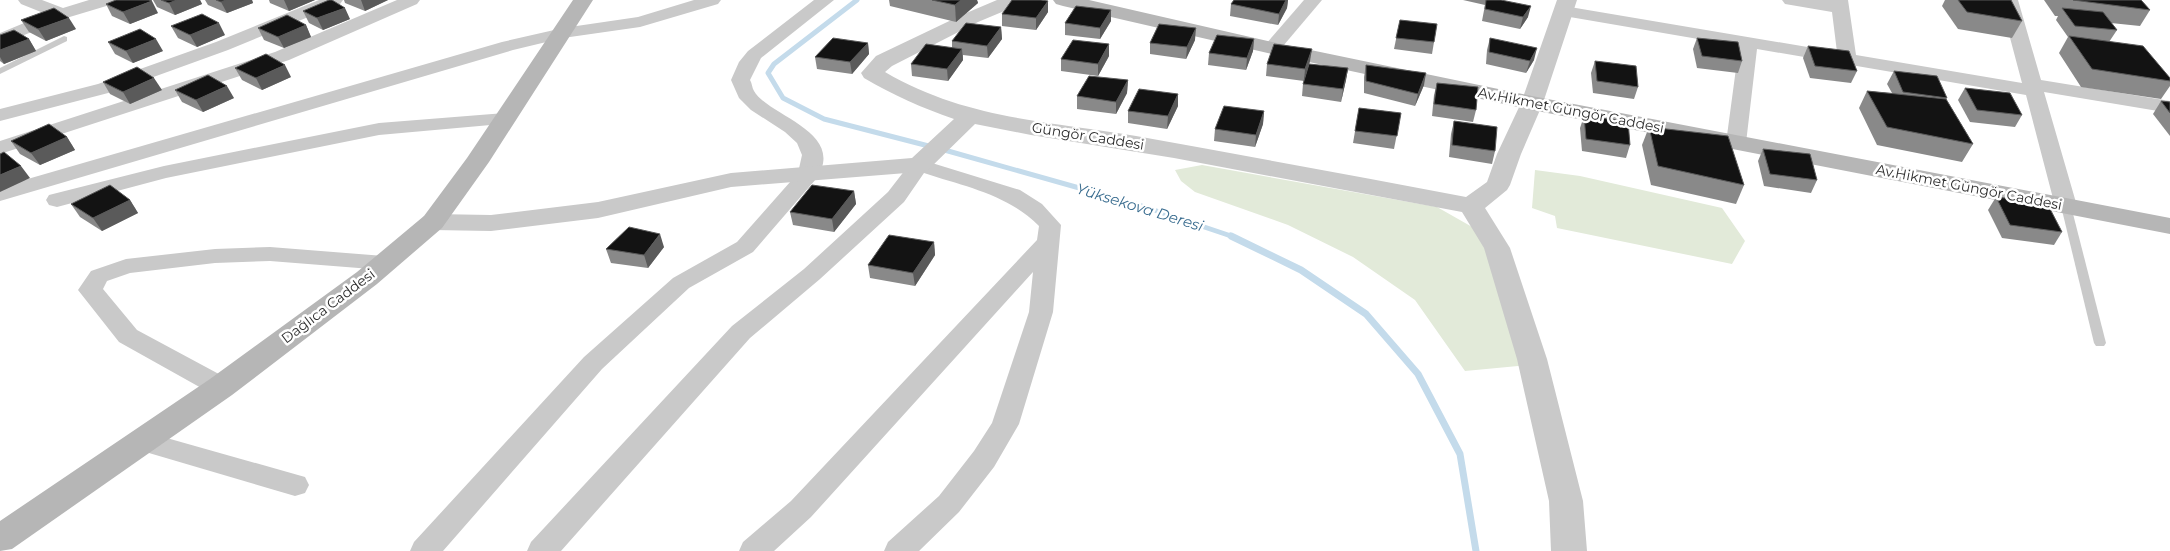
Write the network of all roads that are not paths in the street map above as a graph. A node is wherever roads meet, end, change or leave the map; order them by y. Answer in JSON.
{"nodes":[{"id":1,"x":26,"y":0,"type":"edge"},
{"id":2,"x":107,"y":0,"type":"edge"},
{"id":3,"x":334,"y":0,"type":"edge"},
{"id":4,"x":410,"y":0,"type":"edge"},
{"id":5,"x":583,"y":0,"type":"edge"},
{"id":6,"x":712,"y":0,"type":"edge"},
{"id":7,"x":825,"y":0,"type":"edge"},
{"id":8,"x":1014,"y":0,"type":"edge"},
{"id":9,"x":1063,"y":0,"type":"edge"},
{"id":10,"x":1313,"y":0,"type":"edge"},
{"id":11,"x":1791,"y":0,"type":"edge"},
{"id":12,"x":2009,"y":0,"type":"edge"},
{"id":13,"x":1839,"y":4,"type":"edge"},
{"id":14,"x":1566,"y":5,"type":"edge"},
{"id":15,"x":62,"y":14,"type":"junction"},
{"id":16,"x":563,"y":32,"type":"junction"},
{"id":17,"x":64,"y":39,"type":"dead end"},
{"id":18,"x":0,"y":40,"type":"edge"},
{"id":19,"x":1749,"y":42,"type":"junction"},
{"id":20,"x":1272,"y":48,"type":"junction"},
{"id":21,"x":1847,"y":59,"type":"junction"},
{"id":22,"x":0,"y":71,"type":"edge"},
{"id":23,"x":2033,"y":87,"type":"junction"},
{"id":24,"x":1532,"y":103,"type":"junction"},
{"id":25,"x":2170,"y":108,"type":"edge"},
{"id":26,"x":0,"y":116,"type":"edge"},
{"id":27,"x":505,"y":119,"type":"junction"},
{"id":28,"x":962,"y":124,"type":"junction"},
{"id":29,"x":1736,"y":142,"type":"junction"},
{"id":30,"x":0,"y":148,"type":"edge"},
{"id":31,"x":919,"y":165,"type":"junction"},
{"id":32,"x":808,"y":174,"type":"junction"},
{"id":33,"x":0,"y":194,"type":"edge"},
{"id":34,"x":57,"y":200,"type":"dead end"},
{"id":35,"x":1471,"y":206,"type":"junction"},
{"id":36,"x":2066,"y":206,"type":"junction"},
{"id":37,"x":433,"y":222,"type":"junction"},
{"id":38,"x":2170,"y":226,"type":"edge"},
{"id":39,"x":1048,"y":242,"type":"junction"},
{"id":40,"x":384,"y":263,"type":"junction"},
{"id":41,"x":2100,"y":343,"type":"dead end"},
{"id":42,"x":221,"y":387,"type":"junction"},
{"id":43,"x":142,"y":441,"type":"junction"},
{"id":44,"x":295,"y":485,"type":"dead end"},
{"id":45,"x":0,"y":539,"type":"edge"},
{"id":46,"x":425,"y":551,"type":"edge"},
{"id":47,"x":542,"y":551,"type":"edge"},
{"id":48,"x":754,"y":551,"type":"edge"},
{"id":49,"x":899,"y":551,"type":"edge"},
{"id":50,"x":1569,"y":551,"type":"edge"}],
"edges":[{"from":1,"to":15,"type":"street"},
{"from":2,"to":15,"type":"street"},
{"from":3,"to":26,"type":"street"},
{"from":4,"to":30,"type":"street"},
{"from":5,"to":16,"type":"main road","name":"Dağlıca Caddesi"},
{"from":6,"to":16,"type":"street"},
{"from":7,"to":32,"type":"street"},
{"from":8,"to":28,"type":"street","name":"Güngör Caddesi"},
{"from":9,"to":20,"type":"main road","name":"Av.Hikmet Güngör Caddesi"},
{"from":10,"to":20,"type":"street"},
{"from":11,"to":13,"type":"street"},
{"from":12,"to":23,"type":"street"},
{"from":13,"to":21,"type":"street"},
{"from":14,"to":19,"type":"street"},
{"from":14,"to":24,"type":"street"},
{"from":15,"to":18,"type":"street"},
{"from":16,"to":27,"type":"main road","name":"Dağlıca Caddesi"},
{"from":16,"to":33,"type":"street"},
{"from":17,"to":22,"type":"lane"},
{"from":19,"to":21,"type":"street"},
{"from":19,"to":29,"type":"street"},
{"from":20,"to":24,"type":"main road","name":"Av.Hikmet Güngör Caddesi"},
{"from":21,"to":23,"type":"street"},
{"from":23,"to":25,"type":"street"},
{"from":23,"to":36,"type":"street"},
{"from":24,"to":29,"type":"main road","name":"Av.Hikmet Güngör Caddesi"},
{"from":24,"to":35,"type":"street"},
{"from":27,"to":34,"type":"street"},
{"from":27,"to":37,"type":"main road","name":"Dağlıca Caddesi"},
{"from":28,"to":31,"type":"street"},
{"from":28,"to":35,"type":"street","name":"Güngör Caddesi"},
{"from":29,"to":36,"type":"main road","name":"Av.Hikmet Güngör Caddesi"},
{"from":31,"to":32,"type":"street"},
{"from":31,"to":39,"type":"street"},
{"from":31,"to":47,"type":"street"},
{"from":32,"to":37,"type":"street"},
{"from":32,"to":46,"type":"street"},
{"from":35,"to":50,"type":"street"},
{"from":36,"to":38,"type":"main road","name":"Av.Hikmet Güngör Caddesi"},
{"from":36,"to":41,"type":"lane"},
{"from":37,"to":40,"type":"main road","name":"Dağlıca Caddesi"},
{"from":39,"to":48,"type":"street"},
{"from":39,"to":49,"type":"street"},
{"from":40,"to":42,"type":"main road","name":"Dağlıca Caddesi"},
{"from":40,"to":42,"type":"street"},
{"from":42,"to":43,"type":"main road","name":"Dağlıca Caddesi"},
{"from":43,"to":44,"type":"street"},
{"from":43,"to":45,"type":"main road","name":"Dağlıca Caddesi"}]}
